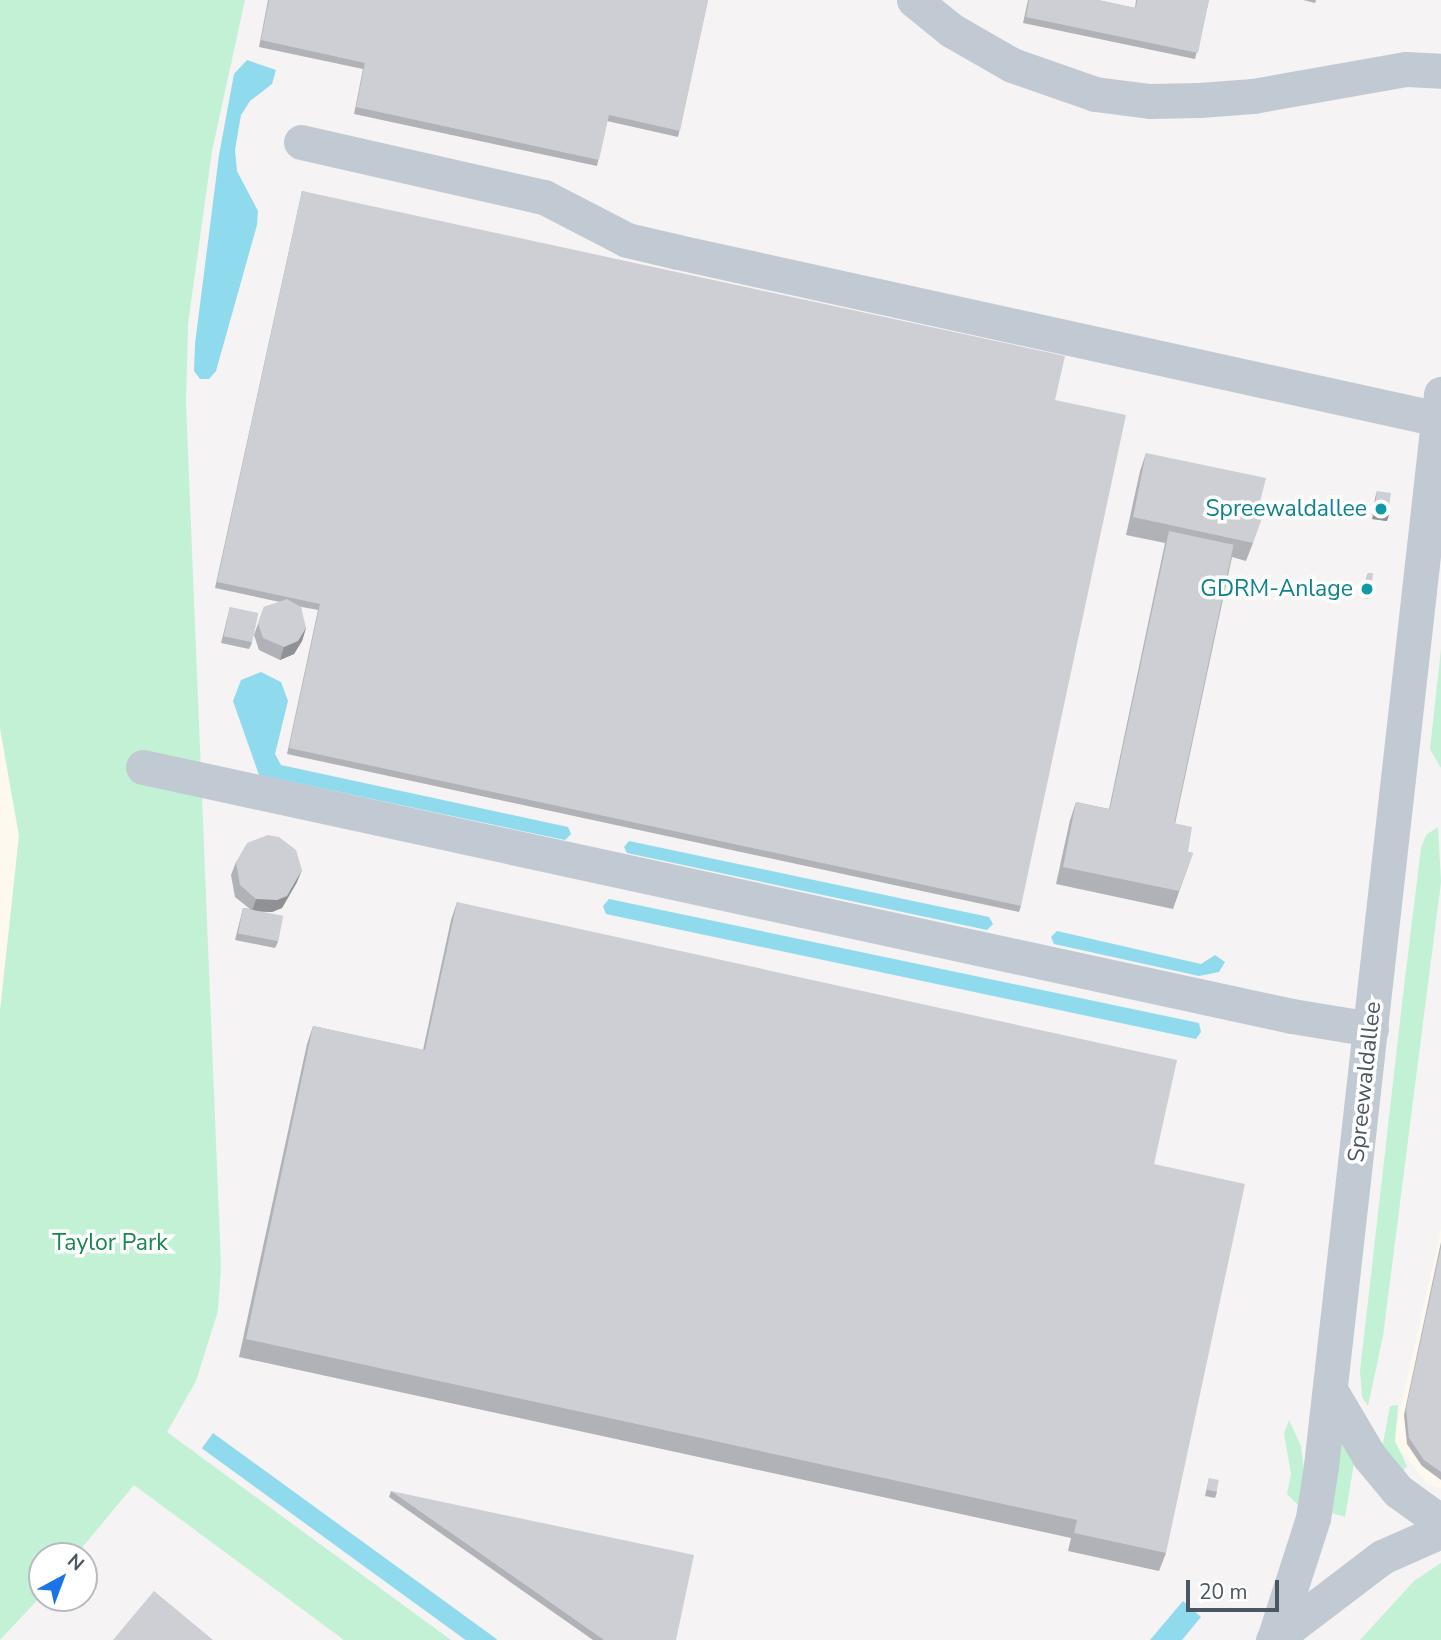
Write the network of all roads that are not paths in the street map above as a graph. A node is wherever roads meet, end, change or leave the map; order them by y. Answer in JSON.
{"nodes":[{"id":1,"x":914,"y":0,"type":"edge"},
{"id":2,"x":1441,"y":71,"type":"edge"},
{"id":3,"x":301,"y":142,"type":"dead end"},
{"id":4,"x":1439,"y":406,"type":"edge"},
{"id":5,"x":143,"y":767,"type":"dead end"},
{"id":6,"x":1371,"y":1029,"type":"junction"},
{"id":7,"x":1330,"y":1390,"type":"junction"},
{"id":8,"x":1441,"y":1522,"type":"edge"},
{"id":9,"x":1441,"y":1531,"type":"edge"},
{"id":10,"x":1273,"y":1639,"type":"edge"}],
"edges":[{"from":1,"to":2,"type":"street"},
{"from":3,"to":4,"type":"street"},
{"from":4,"to":6,"type":"street","name":"Spreewaldallee"},
{"from":5,"to":6,"type":"street"},
{"from":6,"to":7,"type":"street","name":"Spreewaldallee"},
{"from":7,"to":8,"type":"street"},
{"from":7,"to":10,"type":"street","name":"Spreewaldallee"},
{"from":9,"to":10,"type":"street","name":"Spreewaldallee"}]}
